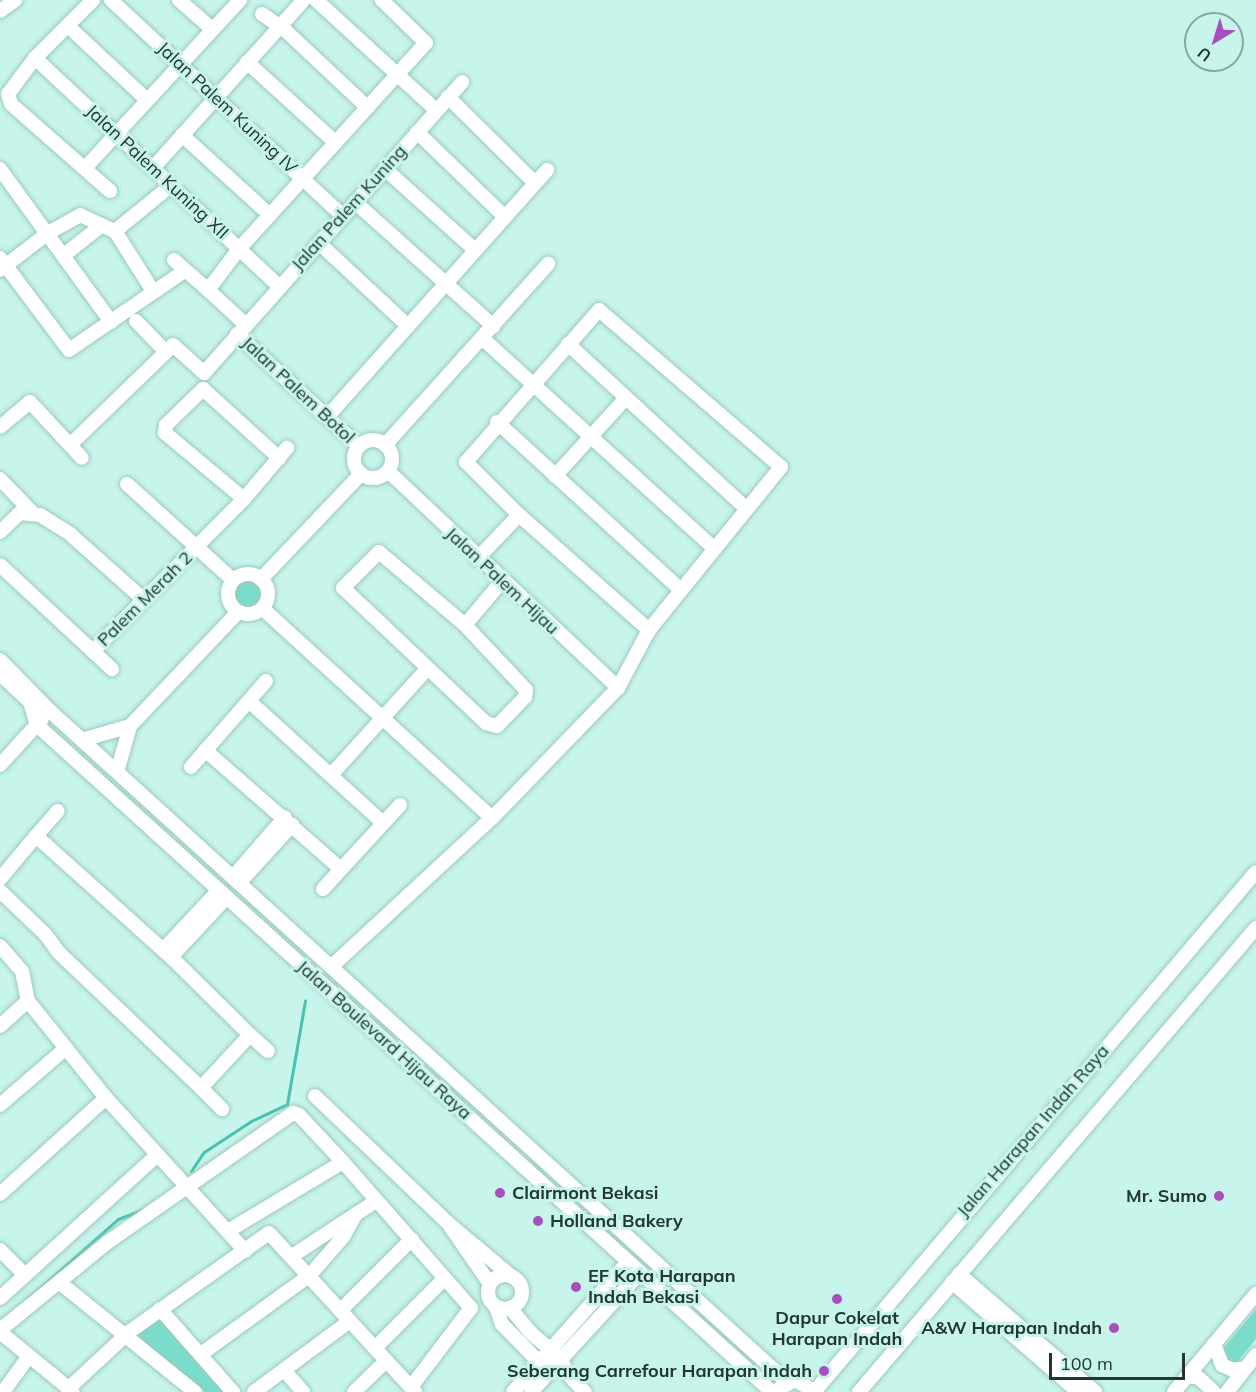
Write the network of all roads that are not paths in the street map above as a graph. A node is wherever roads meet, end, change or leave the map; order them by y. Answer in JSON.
{"nodes":[{"id":1,"x":13,"y":0,"type":"edge"},
{"id":2,"x":93,"y":0,"type":"edge"},
{"id":3,"x":111,"y":0,"type":"edge"},
{"id":4,"x":179,"y":0,"type":"edge"},
{"id":5,"x":240,"y":0,"type":"edge"},
{"id":6,"x":304,"y":0,"type":"edge"},
{"id":7,"x":316,"y":0,"type":"edge"},
{"id":8,"x":382,"y":0,"type":"edge"},
{"id":9,"x":0,"y":11,"type":"edge"},
{"id":10,"x":262,"y":14,"type":"dead end"},
{"id":11,"x":68,"y":26,"type":"junction"},
{"id":12,"x":279,"y":28,"type":"junction"},
{"id":13,"x":212,"y":29,"type":"junction"},
{"id":14,"x":35,"y":58,"type":"junction"},
{"id":15,"x":247,"y":62,"type":"junction"},
{"id":16,"x":179,"y":65,"type":"junction"},
{"id":17,"x":399,"y":75,"type":"junction"},
{"id":18,"x":462,"y":82,"type":"dead end"},
{"id":19,"x":5,"y":83,"type":"edge"},
{"id":20,"x":214,"y":97,"type":"junction"},
{"id":21,"x":448,"y":97,"type":"junction"},
{"id":22,"x":147,"y":100,"type":"junction"},
{"id":23,"x":368,"y":108,"type":"junction"},
{"id":24,"x":436,"y":110,"type":"junction"},
{"id":25,"x":417,"y":132,"type":"junction"},
{"id":26,"x":116,"y":134,"type":"junction"},
{"id":27,"x":182,"y":135,"type":"junction"},
{"id":28,"x":336,"y":143,"type":"junction"},
{"id":29,"x":85,"y":168,"type":"junction"},
{"id":30,"x":153,"y":168,"type":"junction"},
{"id":31,"x":0,"y":169,"type":"edge"},
{"id":32,"x":385,"y":169,"type":"junction"},
{"id":33,"x":547,"y":170,"type":"dead end"},
{"id":34,"x":303,"y":178,"type":"junction"},
{"id":35,"x":535,"y":183,"type":"junction"},
{"id":36,"x":110,"y":190,"type":"dead end"},
{"id":37,"x":163,"y":192,"type":"dead end"},
{"id":38,"x":355,"y":202,"type":"junction"},
{"id":39,"x":270,"y":215,"type":"junction"},
{"id":40,"x":343,"y":216,"type":"junction"},
{"id":41,"x":505,"y":217,"type":"junction"},
{"id":42,"x":102,"y":225,"type":"junction"},
{"id":43,"x":115,"y":231,"type":"junction"},
{"id":44,"x":48,"y":233,"type":"junction"},
{"id":45,"x":319,"y":243,"type":"junction"},
{"id":46,"x":239,"y":249,"type":"junction"},
{"id":47,"x":475,"y":250,"type":"junction"},
{"id":48,"x":64,"y":255,"type":"junction"},
{"id":49,"x":174,"y":260,"type":"dead end"},
{"id":50,"x":2,"y":264,"type":"edge"},
{"id":51,"x":548,"y":264,"type":"dead end"},
{"id":52,"x":180,"y":274,"type":"dead end"},
{"id":53,"x":446,"y":283,"type":"junction"},
{"id":54,"x":279,"y":286,"type":"junction"},
{"id":55,"x":208,"y":290,"type":"junction"},
{"id":56,"x":153,"y":291,"type":"junction"},
{"id":57,"x":136,"y":321,"type":"dead end"},
{"id":58,"x":111,"y":322,"type":"junction"},
{"id":59,"x":408,"y":326,"type":"junction"},
{"id":60,"x":493,"y":326,"type":"junction"},
{"id":61,"x":241,"y":329,"type":"junction"},
{"id":62,"x":482,"y":338,"type":"junction"},
{"id":63,"x":568,"y":344,"type":"junction"},
{"id":64,"x":165,"y":351,"type":"junction"},
{"id":65,"x":532,"y":384,"type":"junction"},
{"id":66,"x":626,"y":398,"type":"junction"},
{"id":67,"x":327,"y":417,"type":"junction"},
{"id":68,"x":497,"y":422,"type":"junction"},
{"id":69,"x":0,"y":427,"type":"edge"},
{"id":70,"x":590,"y":436,"type":"junction"},
{"id":71,"x":71,"y":444,"type":"junction"},
{"id":72,"x":385,"y":445,"type":"junction"},
{"id":73,"x":359,"y":446,"type":"junction"},
{"id":74,"x":82,"y":458,"type":"dead end"},
{"id":75,"x":388,"y":471,"type":"junction"},
{"id":76,"x":361,"y":474,"type":"junction"},
{"id":77,"x":555,"y":476,"type":"junction"},
{"id":78,"x":0,"y":479,"type":"edge"},
{"id":79,"x":128,"y":483,"type":"dead end"},
{"id":80,"x":244,"y":500,"type":"junction"},
{"id":81,"x":747,"y":509,"type":"junction"},
{"id":82,"x":32,"y":512,"type":"junction"},
{"id":83,"x":519,"y":514,"type":"junction"},
{"id":84,"x":0,"y":532,"type":"edge"},
{"id":85,"x":198,"y":547,"type":"junction"},
{"id":86,"x":715,"y":549,"type":"junction"},
{"id":87,"x":477,"y":559,"type":"junction"},
{"id":88,"x":0,"y":565,"type":"edge"},
{"id":89,"x":261,"y":579,"type":"junction"},
{"id":90,"x":233,"y":580,"type":"junction"},
{"id":91,"x":502,"y":581,"type":"junction"},
{"id":92,"x":680,"y":590,"type":"junction"},
{"id":93,"x":143,"y":599,"type":"junction"},
{"id":94,"x":262,"y":608,"type":"junction"},
{"id":95,"x":238,"y":612,"type":"junction"},
{"id":96,"x":465,"y":625,"type":"junction"},
{"id":97,"x":649,"y":630,"type":"junction"},
{"id":98,"x":93,"y":651,"type":"junction"},
{"id":99,"x":0,"y":660,"type":"edge"},
{"id":100,"x":112,"y":669,"type":"dead end"},
{"id":101,"x":427,"y":669,"type":"junction"},
{"id":102,"x":0,"y":674,"type":"edge"},
{"id":103,"x":266,"y":681,"type":"dead end"},
{"id":104,"x":618,"y":688,"type":"junction"},
{"id":105,"x":249,"y":701,"type":"junction"},
{"id":106,"x":50,"y":711,"type":"junction"},
{"id":107,"x":381,"y":719,"type":"junction"},
{"id":108,"x":37,"y":725,"type":"junction"},
{"id":109,"x":130,"y":726,"type":"junction"},
{"id":110,"x":82,"y":740,"type":"junction"},
{"id":111,"x":205,"y":750,"type":"junction"},
{"id":112,"x":0,"y":765,"type":"edge"},
{"id":113,"x":191,"y":767,"type":"dead end"},
{"id":114,"x":117,"y":772,"type":"junction"},
{"id":115,"x":331,"y":775,"type":"junction"},
{"id":116,"x":400,"y":805,"type":"dead end"},
{"id":117,"x":159,"y":810,"type":"junction"},
{"id":118,"x":58,"y":812,"type":"dead end"},
{"id":119,"x":492,"y":818,"type":"junction"},
{"id":120,"x":288,"y":821,"type":"junction"},
{"id":121,"x":383,"y":823,"type":"junction"},
{"id":122,"x":146,"y":824,"type":"junction"},
{"id":123,"x":36,"y":836,"type":"junction"},
{"id":124,"x":340,"y":868,"type":"junction"},
{"id":125,"x":1256,"y":872,"type":"edge"},
{"id":126,"x":0,"y":879,"type":"edge"},
{"id":127,"x":236,"y":880,"type":"junction"},
{"id":128,"x":323,"y":889,"type":"dead end"},
{"id":129,"x":0,"y":891,"type":"edge"},
{"id":130,"x":223,"y":894,"type":"junction"},
{"id":131,"x":1256,"y":928,"type":"edge"},
{"id":132,"x":0,"y":946,"type":"edge"},
{"id":133,"x":167,"y":953,"type":"junction"},
{"id":134,"x":332,"y":967,"type":"junction"},
{"id":135,"x":28,"y":1001,"type":"junction"},
{"id":136,"x":0,"y":1026,"type":"edge"},
{"id":137,"x":250,"y":1035,"type":"junction"},
{"id":138,"x":415,"y":1044,"type":"junction"},
{"id":139,"x":66,"y":1048,"type":"junction"},
{"id":140,"x":268,"y":1051,"type":"dead end"},
{"id":141,"x":404,"y":1058,"type":"junction"},
{"id":142,"x":201,"y":1088,"type":"junction"},
{"id":143,"x":315,"y":1096,"type":"dead end"},
{"id":144,"x":106,"y":1098,"type":"junction"},
{"id":145,"x":0,"y":1105,"type":"edge"},
{"id":146,"x":222,"y":1109,"type":"dead end"},
{"id":147,"x":156,"y":1156,"type":"junction"},
{"id":148,"x":343,"y":1162,"type":"junction"},
{"id":149,"x":184,"y":1184,"type":"junction"},
{"id":150,"x":0,"y":1194,"type":"edge"},
{"id":151,"x":376,"y":1201,"type":"junction"},
{"id":152,"x":356,"y":1214,"type":"junction"},
{"id":153,"x":256,"y":1215,"type":"junction"},
{"id":154,"x":449,"y":1224,"type":"junction"},
{"id":155,"x":228,"y":1231,"type":"junction"},
{"id":156,"x":269,"y":1233,"type":"junction"},
{"id":157,"x":412,"y":1239,"type":"junction"},
{"id":158,"x":0,"y":1250,"type":"edge"},
{"id":159,"x":245,"y":1251,"type":"junction"},
{"id":160,"x":292,"y":1256,"type":"junction"},
{"id":161,"x":628,"y":1262,"type":"junction"},
{"id":162,"x":658,"y":1265,"type":"junction"},
{"id":163,"x":24,"y":1274,"type":"junction"},
{"id":164,"x":310,"y":1275,"type":"junction"},
{"id":165,"x":643,"y":1275,"type":"junction"},
{"id":166,"x":511,"y":1276,"type":"junction"},
{"id":167,"x":955,"y":1278,"type":"junction"},
{"id":168,"x":444,"y":1279,"type":"junction"},
{"id":169,"x":59,"y":1282,"type":"junction"},
{"id":170,"x":490,"y":1284,"type":"junction"},
{"id":171,"x":6,"y":1286,"type":"edge"},
{"id":172,"x":1256,"y":1294,"type":"edge"},
{"id":173,"x":0,"y":1298,"type":"edge"},
{"id":174,"x":503,"y":1307,"type":"junction"},
{"id":175,"x":160,"y":1309,"type":"junction"},
{"id":176,"x":345,"y":1315,"type":"junction"},
{"id":177,"x":0,"y":1331,"type":"edge"},
{"id":178,"x":125,"y":1335,"type":"junction"},
{"id":179,"x":1214,"y":1344,"type":"junction"},
{"id":180,"x":375,"y":1348,"type":"junction"},
{"id":181,"x":201,"y":1354,"type":"junction"},
{"id":182,"x":556,"y":1355,"type":"junction"},
{"id":183,"x":1256,"y":1355,"type":"edge"},
{"id":184,"x":386,"y":1361,"type":"junction"},
{"id":185,"x":16,"y":1366,"type":"edge"},
{"id":186,"x":545,"y":1367,"type":"junction"},
{"id":187,"x":1245,"y":1368,"type":"junction"},
{"id":188,"x":284,"y":1370,"type":"junction"},
{"id":189,"x":567,"y":1373,"type":"junction"},
{"id":190,"x":1188,"y":1376,"type":"junction"},
{"id":191,"x":781,"y":1387,"type":"edge"},
{"id":192,"x":413,"y":1389,"type":"edge"},
{"id":193,"x":71,"y":1390,"type":"edge"},
{"id":194,"x":3,"y":1392,"type":"edge"},
{"id":195,"x":195,"y":1392,"type":"edge"},
{"id":196,"x":233,"y":1392,"type":"edge"},
{"id":197,"x":254,"y":1392,"type":"edge"},
{"id":198,"x":303,"y":1392,"type":"edge"},
{"id":199,"x":354,"y":1392,"type":"edge"},
{"id":200,"x":513,"y":1392,"type":"edge"},
{"id":201,"x":531,"y":1392,"type":"edge"},
{"id":202,"x":585,"y":1392,"type":"edge"},
{"id":203,"x":772,"y":1392,"type":"edge"},
{"id":204,"x":814,"y":1392,"type":"edge"},
{"id":205,"x":859,"y":1392,"type":"edge"},
{"id":206,"x":1078,"y":1392,"type":"edge"},
{"id":207,"x":1095,"y":1392,"type":"edge"},
{"id":208,"x":1174,"y":1392,"type":"edge"},
{"id":209,"x":1214,"y":1392,"type":"edge"},
{"id":210,"x":1227,"y":1392,"type":"edge"}],
"edges":[{"from":1,"to":9,"type":"street"},
{"from":2,"to":11,"type":"street"},
{"from":3,"to":16,"type":"street","name":"Jalan Palem Kuning IV"},
{"from":4,"to":13,"type":"street"},
{"from":5,"to":13,"type":"street"},
{"from":6,"to":12,"type":"street"},
{"from":7,"to":17,"type":"street"},
{"from":8,"to":17,"type":"street"},
{"from":10,"to":12,"type":"street"},
{"from":11,"to":14,"type":"street"},
{"from":11,"to":22,"type":"street"},
{"from":12,"to":15,"type":"street"},
{"from":12,"to":23,"type":"street"},
{"from":13,"to":16,"type":"street"},
{"from":14,"to":19,"type":"street"},
{"from":14,"to":26,"type":"street","name":"Jalan Palem Kuning XII"},
{"from":15,"to":20,"type":"street"},
{"from":15,"to":28,"type":"street"},
{"from":16,"to":20,"type":"street","name":"Jalan Palem Kuning IV"},
{"from":16,"to":22,"type":"street"},
{"from":17,"to":23,"type":"street"},
{"from":17,"to":24,"type":"street"},
{"from":18,"to":21,"type":"street","name":"Jalan Palem Kuning"},
{"from":19,"to":29,"type":"street"},
{"from":20,"to":27,"type":"street"},
{"from":20,"to":34,"type":"street","name":"Jalan Palem Kuning IV"},
{"from":21,"to":24,"type":"street","name":"Jalan Palem Kuning"},
{"from":21,"to":35,"type":"street"},
{"from":22,"to":26,"type":"street"},
{"from":23,"to":28,"type":"street"},
{"from":24,"to":25,"type":"street","name":"Jalan Palem Kuning"},
{"from":25,"to":32,"type":"street","name":"Jalan Palem Kuning"},
{"from":25,"to":41,"type":"street"},
{"from":26,"to":29,"type":"street"},
{"from":26,"to":30,"type":"street","name":"Jalan Palem Kuning XII"},
{"from":27,"to":30,"type":"street"},
{"from":27,"to":39,"type":"street"},
{"from":28,"to":34,"type":"street"},
{"from":29,"to":36,"type":"street"},
{"from":30,"to":46,"type":"street","name":"Jalan Palem Kuning XII"},
{"from":31,"to":44,"type":"street"},
{"from":32,"to":38,"type":"street","name":"Jalan Palem Kuning"},
{"from":32,"to":47,"type":"street"},
{"from":33,"to":35,"type":"street"},
{"from":34,"to":39,"type":"street"},
{"from":34,"to":40,"type":"street","name":"Jalan Palem Kuning IV"},
{"from":35,"to":41,"type":"street"},
{"from":37,"to":43,"type":"street"},
{"from":38,"to":40,"type":"street","name":"Jalan Palem Kuning"},
{"from":38,"to":53,"type":"street"},
{"from":39,"to":46,"type":"street"},
{"from":40,"to":45,"type":"street","name":"Jalan Palem Kuning"},
{"from":41,"to":47,"type":"street"},
{"from":42,"to":43,"type":"street"},
{"from":42,"to":44,"type":"street"},
{"from":42,"to":48,"type":"street"},
{"from":43,"to":56,"type":"street"},
{"from":44,"to":48,"type":"street"},
{"from":44,"to":50,"type":"street"},
{"from":45,"to":54,"type":"street","name":"Jalan Palem Kuning"},
{"from":45,"to":59,"type":"street"},
{"from":46,"to":54,"type":"street","name":"Jalan Palem Kuning XII"},
{"from":46,"to":55,"type":"street"},
{"from":47,"to":53,"type":"street"},
{"from":48,"to":58,"type":"street"},
{"from":49,"to":55,"type":"street","name":"Jalan Palem Botol"},
{"from":50,"to":58,"type":"street"},
{"from":51,"to":60,"type":"street"},
{"from":52,"to":56,"type":"street"},
{"from":53,"to":59,"type":"street"},
{"from":53,"to":60,"type":"street"},
{"from":54,"to":61,"type":"street","name":"Jalan Palem Kuning"},
{"from":55,"to":61,"type":"street","name":"Jalan Palem Botol"},
{"from":56,"to":58,"type":"street"},
{"from":57,"to":64,"type":"street"},
{"from":59,"to":67,"type":"street"},
{"from":60,"to":62,"type":"street"},
{"from":61,"to":64,"type":"street","name":"Jalan Palem Kuning"},
{"from":61,"to":67,"type":"street","name":"Jalan Palem Botol"},
{"from":62,"to":65,"type":"street"},
{"from":62,"to":72,"type":"street"},
{"from":63,"to":65,"type":"street"},
{"from":63,"to":66,"type":"street"},
{"from":63,"to":81,"type":"street"},
{"from":64,"to":71,"type":"street"},
{"from":65,"to":68,"type":"street"},
{"from":65,"to":70,"type":"street"},
{"from":66,"to":70,"type":"street"},
{"from":66,"to":81,"type":"street"},
{"from":67,"to":73,"type":"street","name":"Jalan Palem Botol"},
{"from":68,"to":77,"type":"street"},
{"from":68,"to":83,"type":"street"},
{"from":69,"to":71,"type":"street"},
{"from":70,"to":77,"type":"street"},
{"from":70,"to":86,"type":"street"},
{"from":71,"to":74,"type":"street"},
{"from":72,"to":73,"type":"street"},
{"from":72,"to":75,"type":"street"},
{"from":73,"to":76,"type":"street"},
{"from":75,"to":76,"type":"street"},
{"from":75,"to":87,"type":"street","name":"Jalan Palem Hijau"},
{"from":76,"to":89,"type":"street"},
{"from":77,"to":92,"type":"street"},
{"from":78,"to":82,"type":"street"},
{"from":79,"to":85,"type":"street"},
{"from":80,"to":80,"type":"street","name":"Palem Merah 2"},
{"from":80,"to":85,"type":"street","name":"Palem Merah 2"},
{"from":81,"to":86,"type":"street"},
{"from":82,"to":84,"type":"street"},
{"from":82,"to":93,"type":"street"},
{"from":83,"to":87,"type":"street"},
{"from":83,"to":97,"type":"street"},
{"from":85,"to":90,"type":"street"},
{"from":85,"to":93,"type":"street","name":"Palem Merah 2"},
{"from":86,"to":92,"type":"street"},
{"from":87,"to":91,"type":"street","name":"Jalan Palem Hijau"},
{"from":88,"to":98,"type":"street"},
{"from":89,"to":90,"type":"street"},
{"from":89,"to":94,"type":"street"},
{"from":90,"to":95,"type":"street"},
{"from":91,"to":96,"type":"street"},
{"from":91,"to":104,"type":"street","name":"Jalan Palem Hijau"},
{"from":92,"to":97,"type":"street"},
{"from":93,"to":98,"type":"street","name":"Palem Merah 2"},
{"from":94,"to":95,"type":"street"},
{"from":94,"to":107,"type":"street"},
{"from":95,"to":109,"type":"street"},
{"from":96,"to":101,"type":"street"},
{"from":96,"to":101,"type":"street"},
{"from":97,"to":104,"type":"street"},
{"from":98,"to":100,"type":"street"},
{"from":99,"to":106,"type":"street","name":"Jalan Boulevard Hijau Raya"},
{"from":101,"to":107,"type":"street"},
{"from":102,"to":108,"type":"street"},
{"from":103,"to":105,"type":"street"},
{"from":104,"to":119,"type":"street"},
{"from":105,"to":111,"type":"street"},
{"from":105,"to":115,"type":"street"},
{"from":106,"to":108,"type":"street"},
{"from":106,"to":110,"type":"street","name":"Jalan Boulevard Hijau Raya"},
{"from":107,"to":115,"type":"street"},
{"from":107,"to":119,"type":"street"},
{"from":108,"to":112,"type":"street"},
{"from":108,"to":122,"type":"street","name":"Jalan Boulevard Hijau Raya"},
{"from":109,"to":110,"type":"street"},
{"from":109,"to":114,"type":"street"},
{"from":110,"to":114,"type":"street","name":"Jalan Boulevard Hijau Raya"},
{"from":111,"to":113,"type":"street"},
{"from":111,"to":120,"type":"street"},
{"from":114,"to":117,"type":"street","name":"Jalan Boulevard Hijau Raya"},
{"from":115,"to":121,"type":"street"},
{"from":116,"to":121,"type":"street"},
{"from":117,"to":122,"type":"street"},
{"from":117,"to":127,"type":"street","name":"Jalan Boulevard Hijau Raya"},
{"from":118,"to":123,"type":"street"},
{"from":119,"to":134,"type":"street"},
{"from":120,"to":124,"type":"street"},
{"from":120,"to":127,"type":"street"},
{"from":121,"to":124,"type":"street"},
{"from":122,"to":130,"type":"street","name":"Jalan Boulevard Hijau Raya"},
{"from":123,"to":126,"type":"street"},
{"from":123,"to":133,"type":"street"},
{"from":124,"to":128,"type":"street"},
{"from":125,"to":204,"type":"street","name":"Jalan Harapan Indah Raya"},
{"from":127,"to":134,"type":"street","name":"Jalan Boulevard Hijau Raya"},
{"from":129,"to":142,"type":"street"},
{"from":130,"to":133,"type":"street"},
{"from":130,"to":141,"type":"street","name":"Jalan Boulevard Hijau Raya"},
{"from":131,"to":167,"type":"street","name":"Jalan Harapan Indah Raya"},
{"from":132,"to":135,"type":"street"},
{"from":133,"to":137,"type":"street"},
{"from":134,"to":138,"type":"street","name":"Jalan Boulevard Hijau Raya"},
{"from":135,"to":136,"type":"street"},
{"from":135,"to":139,"type":"street"},
{"from":137,"to":140,"type":"street"},
{"from":137,"to":142,"type":"street"},
{"from":138,"to":141,"type":"street"},
{"from":138,"to":162,"type":"street","name":"Jalan Boulevard Hijau Raya"},
{"from":139,"to":144,"type":"street"},
{"from":139,"to":145,"type":"street"},
{"from":141,"to":161,"type":"street","name":"Jalan Boulevard Hijau Raya"},
{"from":142,"to":146,"type":"street"},
{"from":143,"to":154,"type":"street"},
{"from":144,"to":147,"type":"street"},
{"from":144,"to":150,"type":"street"},
{"from":147,"to":149,"type":"street"},
{"from":147,"to":163,"type":"street"},
{"from":148,"to":149,"type":"street"},
{"from":148,"to":151,"type":"street"},
{"from":148,"to":153,"type":"street"},
{"from":149,"to":155,"type":"street"},
{"from":149,"to":169,"type":"street"},
{"from":151,"to":152,"type":"street"},
{"from":151,"to":157,"type":"street"},
{"from":152,"to":160,"type":"street"},
{"from":152,"to":164,"type":"street"},
{"from":153,"to":155,"type":"street"},
{"from":153,"to":156,"type":"street"},
{"from":154,"to":166,"type":"street"},
{"from":154,"to":170,"type":"street"},
{"from":155,"to":159,"type":"street"},
{"from":156,"to":159,"type":"street"},
{"from":156,"to":160,"type":"street"},
{"from":157,"to":168,"type":"street"},
{"from":157,"to":176,"type":"street"},
{"from":158,"to":163,"type":"street"},
{"from":159,"to":175,"type":"street"},
{"from":160,"to":164,"type":"street"},
{"from":161,"to":165,"type":"street","name":"Jalan Boulevard Hijau Raya"},
{"from":161,"to":182,"type":"street"},
{"from":162,"to":165,"type":"street"},
{"from":162,"to":191,"type":"street","name":"Jalan Boulevard Hijau Raya"},
{"from":163,"to":171,"type":"street"},
{"from":164,"to":176,"type":"street"},
{"from":164,"to":181,"type":"street"},
{"from":165,"to":182,"type":"street"},
{"from":165,"to":203,"type":"street","name":"Jalan Boulevard Hijau Raya"},
{"from":166,"to":170,"type":"street"},
{"from":166,"to":174,"type":"street"},
{"from":167,"to":205,"type":"street","name":"Jalan Harapan Indah Raya"},
{"from":167,"to":206,"type":"street"},
{"from":167,"to":207,"type":"street"},
{"from":168,"to":180,"type":"street"},
{"from":168,"to":192,"type":"street"},
{"from":169,"to":177,"type":"street"},
{"from":169,"to":178,"type":"street"},
{"from":170,"to":174,"type":"street"},
{"from":171,"to":173,"type":"street"},
{"from":172,"to":179,"type":"street"},
{"from":174,"to":182,"type":"street"},
{"from":174,"to":186,"type":"street"},
{"from":175,"to":178,"type":"street"},
{"from":175,"to":181,"type":"street"},
{"from":176,"to":180,"type":"street"},
{"from":176,"to":188,"type":"street"},
{"from":177,"to":185,"type":"street"},
{"from":178,"to":193,"type":"street"},
{"from":178,"to":195,"type":"street"},
{"from":179,"to":187,"type":"street"},
{"from":179,"to":190,"type":"street"},
{"from":180,"to":184,"type":"street"},
{"from":181,"to":196,"type":"street"},
{"from":182,"to":186,"type":"street"},
{"from":182,"to":189,"type":"street"},
{"from":183,"to":187,"type":"street"},
{"from":184,"to":192,"type":"street"},
{"from":184,"to":199,"type":"street"},
{"from":185,"to":193,"type":"street"},
{"from":185,"to":194,"type":"street"},
{"from":186,"to":189,"type":"street"},
{"from":186,"to":200,"type":"street"},
{"from":186,"to":201,"type":"street"},
{"from":187,"to":210,"type":"street"},
{"from":188,"to":197,"type":"street"},
{"from":188,"to":198,"type":"street"},
{"from":189,"to":202,"type":"street"},
{"from":190,"to":208,"type":"street"},
{"from":190,"to":209,"type":"street"},
{"from":191,"to":204,"type":"street"}]}
